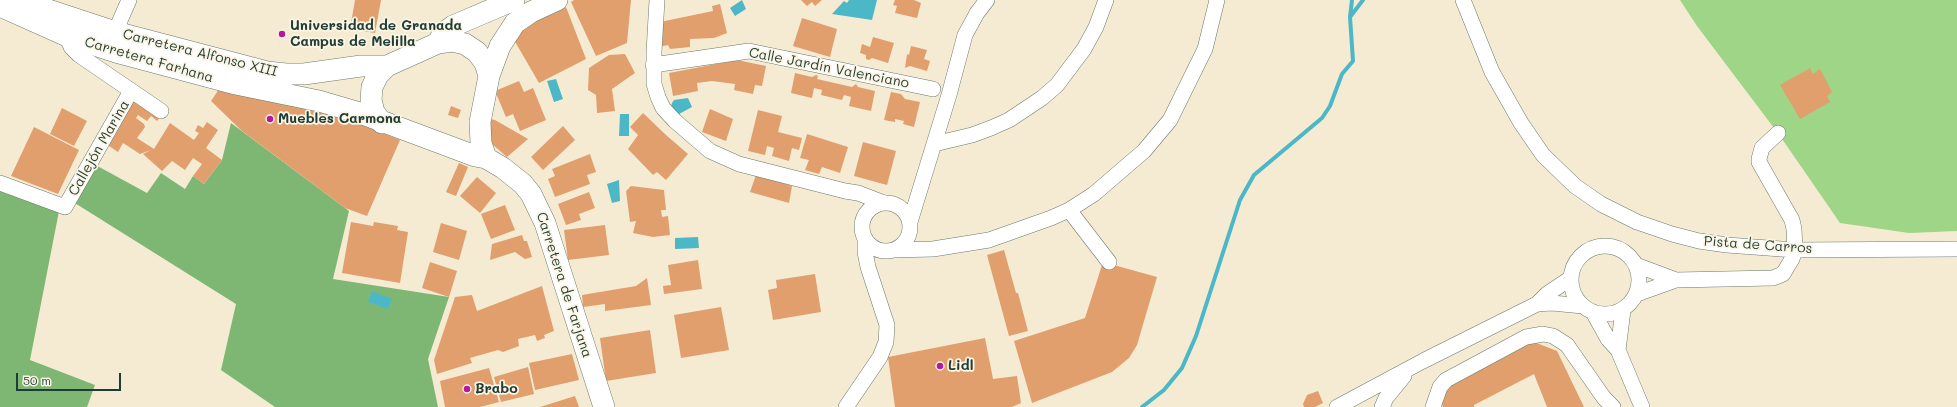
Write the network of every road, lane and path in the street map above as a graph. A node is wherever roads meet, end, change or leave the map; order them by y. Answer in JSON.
{"nodes":[{"id":1,"x":18,"y":0,"type":"edge"},
{"id":2,"x":129,"y":0,"type":"edge"},
{"id":3,"x":514,"y":0,"type":"edge"},
{"id":4,"x":557,"y":0,"type":"edge"},
{"id":5,"x":657,"y":0,"type":"edge"},
{"id":6,"x":987,"y":0,"type":"edge"},
{"id":7,"x":1106,"y":0,"type":"edge"},
{"id":8,"x":1217,"y":0,"type":"edge"},
{"id":9,"x":1463,"y":0,"type":"edge"},
{"id":10,"x":0,"y":5,"type":"edge"},
{"id":11,"x":115,"y":32,"type":"junction"},
{"id":12,"x":67,"y":36,"type":"junction"},
{"id":13,"x":438,"y":43,"type":"junction"},
{"id":14,"x":653,"y":65,"type":"junction"},
{"id":15,"x":387,"y":66,"type":"junction"},
{"id":16,"x":348,"y":76,"type":"dead end"},
{"id":17,"x":489,"y":76,"type":"junction"},
{"id":18,"x":934,"y":89,"type":"dead end"},
{"id":19,"x":131,"y":91,"type":"junction"},
{"id":20,"x":161,"y":111,"type":"dead end"},
{"id":21,"x":480,"y":122,"type":"junction"},
{"id":22,"x":382,"y":123,"type":"junction"},
{"id":23,"x":1778,"y":133,"type":"dead end"},
{"id":24,"x":443,"y":144,"type":"junction"},
{"id":25,"x":934,"y":144,"type":"junction"},
{"id":26,"x":486,"y":158,"type":"junction"},
{"id":27,"x":0,"y":183,"type":"edge"},
{"id":28,"x":845,"y":191,"type":"junction"},
{"id":29,"x":884,"y":203,"type":"junction"},
{"id":30,"x":1069,"y":210,"type":"junction"},
{"id":31,"x":864,"y":218,"type":"junction"},
{"id":32,"x":910,"y":227,"type":"junction"},
{"id":33,"x":865,"y":238,"type":"junction"},
{"id":34,"x":952,"y":246,"type":"junction"},
{"id":35,"x":890,"y":250,"type":"junction"},
{"id":36,"x":1795,"y":250,"type":"junction"},
{"id":37,"x":1957,"y":250,"type":"edge"},
{"id":38,"x":1109,"y":262,"type":"dead end"},
{"id":39,"x":1636,"y":265,"type":"junction"},
{"id":40,"x":1571,"y":278,"type":"junction"},
{"id":41,"x":873,"y":280,"type":"junction"},
{"id":42,"x":1676,"y":280,"type":"junction"},
{"id":43,"x":1637,"y":294,"type":"junction"},
{"id":44,"x":1537,"y":304,"type":"junction"},
{"id":45,"x":1588,"y":309,"type":"junction"},
{"id":46,"x":1622,"y":310,"type":"junction"},
{"id":47,"x":1618,"y":350,"type":"junction"},
{"id":48,"x":1413,"y":368,"type":"junction"},
{"id":49,"x":1370,"y":390,"type":"junction"},
{"id":50,"x":604,"y":407,"type":"edge"},
{"id":51,"x":846,"y":407,"type":"edge"},
{"id":52,"x":1337,"y":407,"type":"edge"},
{"id":53,"x":1382,"y":407,"type":"edge"},
{"id":54,"x":1433,"y":407,"type":"edge"},
{"id":55,"x":1613,"y":407,"type":"edge"},
{"id":56,"x":1642,"y":407,"type":"edge"}],
"edges":[{"from":1,"to":11,"type":"main road","name":"Carretera Alfonso XIII"},
{"from":2,"to":11,"type":"street"},
{"from":3,"to":13,"type":"main road"},
{"from":4,"to":17,"type":"main road"},
{"from":5,"to":14,"type":"street"},
{"from":6,"to":25,"type":"street"},
{"from":7,"to":25,"type":"street"},
{"from":8,"to":30,"type":"street"},
{"from":9,"to":36,"type":"street","name":"Pista de Carros"},
{"from":10,"to":12,"type":"main road","name":"Carretera Farhana"},
{"from":10,"to":16,"type":"main road","name":"Carretera Alfonso XIII"},
{"from":11,"to":15,"type":"main road","name":"Carretera Alfonso XIII"},
{"from":12,"to":19,"type":"street","name":"Callejón Marina"},
{"from":12,"to":22,"type":"main road","name":"Carretera Farhana"},
{"from":13,"to":15,"type":"main road"},
{"from":13,"to":17,"type":"main road"},
{"from":14,"to":18,"type":"street","name":"Calle Jardín Valenciano"},
{"from":14,"to":28,"type":"street"},
{"from":15,"to":22,"type":"main road"},
{"from":17,"to":21,"type":"main road"},
{"from":19,"to":20,"type":"street","name":"Callejón Marina"},
{"from":19,"to":27,"type":"street","name":"Callejón Marina"},
{"from":21,"to":24,"type":"main road"},
{"from":21,"to":26,"type":"main road"},
{"from":22,"to":24,"type":"main road"},
{"from":23,"to":36,"type":"street"},
{"from":24,"to":26,"type":"main road","name":"Carretera de Farjana"},
{"from":25,"to":32,"type":"street"},
{"from":26,"to":50,"type":"main road","name":"Carretera de Farjana"},
{"from":28,"to":29,"type":"street"},
{"from":28,"to":31,"type":"street"},
{"from":29,"to":31,"type":"street"},
{"from":29,"to":32,"type":"street"},
{"from":30,"to":34,"type":"street"},
{"from":30,"to":38,"type":"street"},
{"from":31,"to":33,"type":"street"},
{"from":32,"to":34,"type":"street"},
{"from":32,"to":35,"type":"street"},
{"from":33,"to":35,"type":"street"},
{"from":33,"to":41,"type":"street"},
{"from":34,"to":35,"type":"street"},
{"from":35,"to":41,"type":"street"},
{"from":36,"to":37,"type":"street","name":"Pista de Carros"},
{"from":36,"to":42,"type":"street"},
{"from":39,"to":40,"type":"street"},
{"from":39,"to":42,"type":"street"},
{"from":39,"to":43,"type":"street"},
{"from":40,"to":44,"type":"street"},
{"from":40,"to":45,"type":"street"},
{"from":41,"to":51,"type":"street"},
{"from":42,"to":43,"type":"street"},
{"from":43,"to":46,"type":"street"},
{"from":44,"to":45,"type":"street"},
{"from":44,"to":48,"type":"street"},
{"from":45,"to":46,"type":"street"},
{"from":45,"to":47,"type":"street"},
{"from":46,"to":47,"type":"street"},
{"from":47,"to":56,"type":"street"},
{"from":48,"to":49,"type":"street"},
{"from":48,"to":53,"type":"street"},
{"from":49,"to":52,"type":"street"},
{"from":49,"to":53,"type":"street"},
{"from":54,"to":55,"type":"street"}]}
